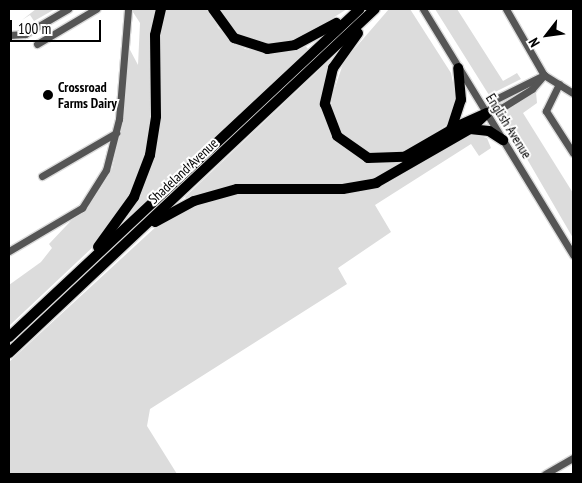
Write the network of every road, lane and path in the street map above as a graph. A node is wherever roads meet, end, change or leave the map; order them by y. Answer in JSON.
{"nodes":[{"id":1,"x":68,"y":9,"type":"edge"},
{"id":2,"x":96,"y":9,"type":"edge"},
{"id":3,"x":128,"y":9,"type":"edge"},
{"id":4,"x":161,"y":9,"type":"edge"},
{"id":5,"x":213,"y":9,"type":"edge"},
{"id":6,"x":359,"y":9,"type":"edge"},
{"id":7,"x":376,"y":9,"type":"edge"},
{"id":8,"x":423,"y":9,"type":"edge"},
{"id":9,"x":506,"y":9,"type":"edge"},
{"id":10,"x":9,"y":34,"type":"edge"},
{"id":11,"x":37,"y":44,"type":"dead end"},
{"id":12,"x":458,"y":68,"type":"junction"},
{"id":13,"x":544,"y":75,"type":"junction"},
{"id":14,"x":559,"y":84,"type":"junction"},
{"id":15,"x":573,"y":93,"type":"edge"},
{"id":16,"x":487,"y":113,"type":"junction"},
{"id":17,"x":470,"y":129,"type":"junction"},
{"id":18,"x":450,"y":130,"type":"junction"},
{"id":19,"x":116,"y":132,"type":"junction"},
{"id":20,"x":503,"y":140,"type":"junction"},
{"id":21,"x":573,"y":153,"type":"edge"},
{"id":22,"x":42,"y":176,"type":"dead end"},
{"id":23,"x":143,"y":228,"type":"junction"},
{"id":24,"x":9,"y":251,"type":"edge"},
{"id":25,"x":573,"y":255,"type":"edge"},
{"id":26,"x":76,"y":274,"type":"junction"},
{"id":27,"x":9,"y":337,"type":"edge"},
{"id":28,"x":9,"y":353,"type":"edge"},
{"id":29,"x":573,"y":458,"type":"edge"},
{"id":30,"x":545,"y":474,"type":"edge"}],
"edges":[{"from":1,"to":10,"type":"street"},
{"from":2,"to":11,"type":"street"},
{"from":3,"to":19,"type":"street"},
{"from":4,"to":26,"type":"highway"},
{"from":5,"to":6,"type":"highway"},
{"from":6,"to":26,"type":"highway","name":"Shadeland Avenue"},
{"from":7,"to":18,"type":"highway"},
{"from":7,"to":23,"type":"highway","name":"Shadeland Avenue"},
{"from":8,"to":12,"type":"street","name":"English Avenue"},
{"from":9,"to":13,"type":"street"},
{"from":12,"to":16,"type":"street","name":"English Avenue"},
{"from":12,"to":18,"type":"highway"},
{"from":13,"to":14,"type":"street"},
{"from":13,"to":16,"type":"street"},
{"from":14,"to":15,"type":"street"},
{"from":14,"to":21,"type":"street"},
{"from":16,"to":17,"type":"highway"},
{"from":16,"to":18,"type":"highway"},
{"from":16,"to":20,"type":"street","name":"English Avenue"},
{"from":17,"to":20,"type":"highway"},
{"from":17,"to":23,"type":"highway"},
{"from":19,"to":22,"type":"street"},
{"from":19,"to":24,"type":"street"},
{"from":20,"to":25,"type":"street","name":"English Avenue"},
{"from":23,"to":28,"type":"highway","name":"Shadeland Avenue"},
{"from":26,"to":27,"type":"highway","name":"Shadeland Avenue"},
{"from":29,"to":30,"type":"street"}]}
